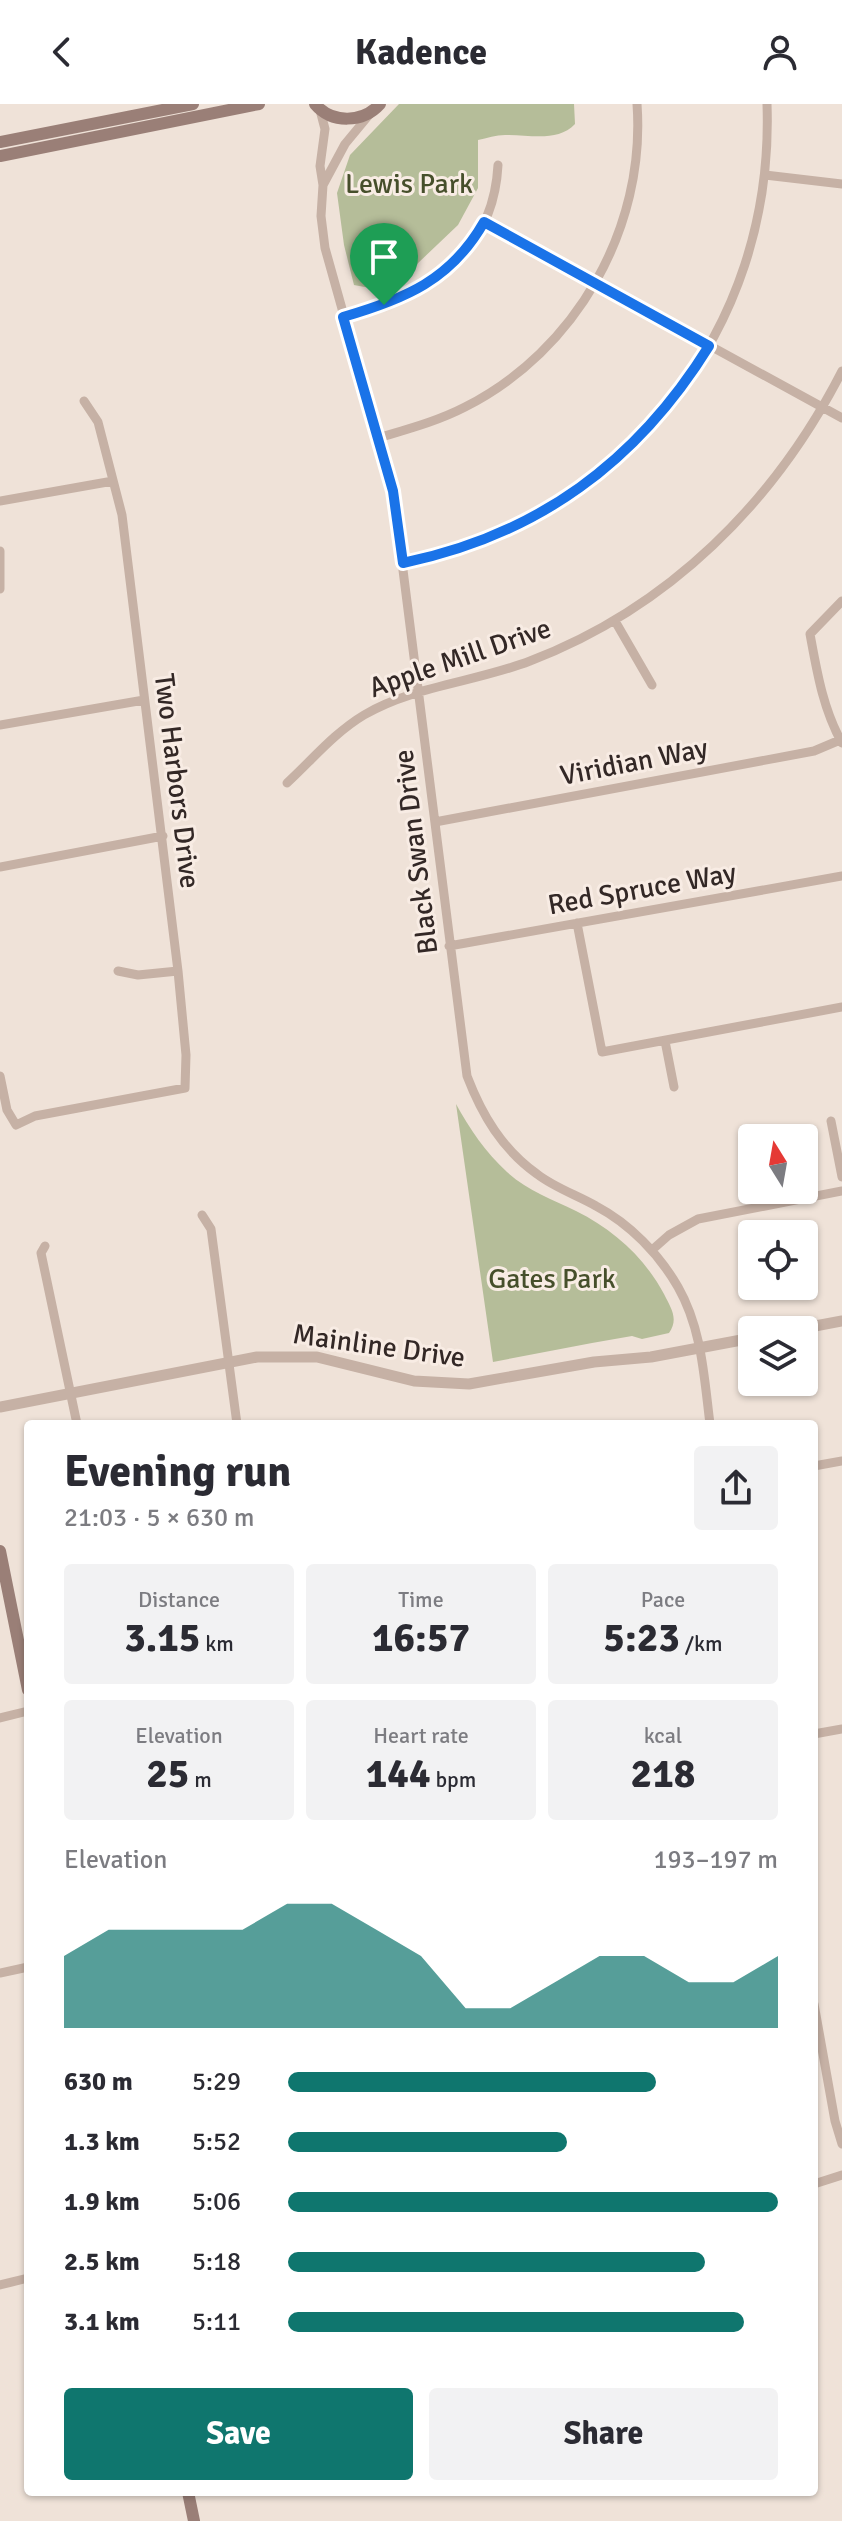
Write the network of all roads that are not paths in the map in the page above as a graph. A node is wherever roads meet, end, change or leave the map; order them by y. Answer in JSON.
{"nodes":[{"id":1,"x":193,"y":104,"type":"edge"},
{"id":2,"x":259,"y":104,"type":"edge"},
{"id":3,"x":380,"y":104,"type":"edge"},
{"id":4,"x":637,"y":104,"type":"edge"},
{"id":5,"x":767,"y":104,"type":"edge"},
{"id":6,"x":318,"y":107,"type":"edge"},
{"id":7,"x":369,"y":115,"type":"junction"},
{"id":8,"x":0,"y":142,"type":"edge"},
{"id":9,"x":0,"y":156,"type":"edge"},
{"id":10,"x":498,"y":165,"type":"dead end"},
{"id":11,"x":765,"y":175,"type":"junction"},
{"id":12,"x":842,"y":184,"type":"edge"},
{"id":13,"x":323,"y":185,"type":"junction"},
{"id":14,"x":484,"y":222,"type":"junction"},
{"id":15,"x":596,"y":283,"type":"junction"},
{"id":16,"x":343,"y":317,"type":"junction"},
{"id":17,"x":709,"y":346,"type":"junction"},
{"id":18,"x":842,"y":371,"type":"edge"},
{"id":19,"x":84,"y":401,"type":"dead end"},
{"id":20,"x":823,"y":408,"type":"junction"},
{"id":21,"x":842,"y":418,"type":"edge"},
{"id":22,"x":378,"y":438,"type":"junction"},
{"id":23,"x":113,"y":481,"type":"junction"},
{"id":24,"x":0,"y":501,"type":"edge"},
{"id":25,"x":0,"y":551,"type":"edge"},
{"id":26,"x":403,"y":563,"type":"junction"},
{"id":27,"x":0,"y":589,"type":"edge"},
{"id":28,"x":842,"y":601,"type":"edge"},
{"id":29,"x":615,"y":621,"type":"junction"},
{"id":30,"x":652,"y":685,"type":"dead end"},
{"id":31,"x":419,"y":692,"type":"junction"},
{"id":32,"x":144,"y":700,"type":"junction"},
{"id":33,"x":0,"y":725,"type":"edge"},
{"id":34,"x":841,"y":742,"type":"edge"},
{"id":35,"x":287,"y":783,"type":"dead end"},
{"id":36,"x":435,"y":822,"type":"junction"},
{"id":37,"x":163,"y":836,"type":"junction"},
{"id":38,"x":0,"y":867,"type":"edge"},
{"id":39,"x":842,"y":876,"type":"edge"},
{"id":40,"x":577,"y":923,"type":"junction"},
{"id":41,"x":449,"y":946,"type":"junction"},
{"id":42,"x":118,"y":971,"type":"dead end"},
{"id":43,"x":178,"y":971,"type":"junction"},
{"id":44,"x":842,"y":1007,"type":"edge"},
{"id":45,"x":665,"y":1041,"type":"junction"},
{"id":46,"x":0,"y":1076,"type":"edge"},
{"id":47,"x":674,"y":1087,"type":"dead end"},
{"id":48,"x":831,"y":1121,"type":"dead end"},
{"id":49,"x":842,"y":1177,"type":"edge"},
{"id":50,"x":842,"y":1191,"type":"edge"},
{"id":51,"x":202,"y":1215,"type":"dead end"},
{"id":52,"x":45,"y":1246,"type":"dead end"},
{"id":53,"x":652,"y":1250,"type":"junction"},
{"id":54,"x":842,"y":1321,"type":"edge"},
{"id":55,"x":818,"y":1326,"type":"edge"},
{"id":56,"x":738,"y":1341,"type":"edge"},
{"id":57,"x":700,"y":1348,"type":"junction"},
{"id":58,"x":229,"y":1361,"type":"junction"},
{"id":59,"x":70,"y":1393,"type":"junction"},
{"id":60,"x":0,"y":1407,"type":"edge"},
{"id":61,"x":76,"y":1420,"type":"edge"},
{"id":62,"x":236,"y":1420,"type":"edge"},
{"id":63,"x":709,"y":1420,"type":"edge"},
{"id":64,"x":842,"y":1461,"type":"edge"},
{"id":65,"x":818,"y":1465,"type":"edge"},
{"id":66,"x":0,"y":1551,"type":"edge"},
{"id":67,"x":24,"y":1670,"type":"edge"},
{"id":68,"x":24,"y":1712,"type":"edge"},
{"id":69,"x":0,"y":1718,"type":"edge"},
{"id":70,"x":842,"y":1729,"type":"edge"},
{"id":71,"x":818,"y":1733,"type":"edge"},
{"id":72,"x":24,"y":1968,"type":"edge"},
{"id":73,"x":0,"y":1973,"type":"edge"},
{"id":74,"x":818,"y":2045,"type":"edge"},
{"id":75,"x":842,"y":2144,"type":"edge"},
{"id":76,"x":842,"y":2175,"type":"edge"},
{"id":77,"x":818,"y":2183,"type":"edge"},
{"id":78,"x":24,"y":2279,"type":"edge"},
{"id":79,"x":0,"y":2285,"type":"edge"},
{"id":80,"x":189,"y":2496,"type":"edge"},
{"id":81,"x":194,"y":2521,"type":"edge"}],
"edges":[{"from":1,"to":8,"type":"main road"},
{"from":2,"to":9,"type":"main road"},
{"from":3,"to":7,"type":"main road"},
{"from":4,"to":15,"type":"street"},
{"from":5,"to":11,"type":"street"},
{"from":6,"to":7,"type":"main road"},
{"from":6,"to":13,"type":"street","name":"Black Swan Drive"},
{"from":7,"to":13,"type":"street","name":"Black Swan Drive"},
{"from":10,"to":14,"type":"street"},
{"from":11,"to":12,"type":"street"},
{"from":11,"to":17,"type":"street"},
{"from":13,"to":16,"type":"street","name":"Black Swan Drive"},
{"from":14,"to":15,"type":"street"},
{"from":14,"to":16,"type":"street"},
{"from":15,"to":17,"type":"street"},
{"from":15,"to":22,"type":"street"},
{"from":16,"to":22,"type":"street","name":"Black Swan Drive"},
{"from":17,"to":20,"type":"street"},
{"from":17,"to":26,"type":"street"},
{"from":18,"to":20,"type":"street","name":"Apple Mill Drive"},
{"from":19,"to":23,"type":"street","name":"Two Harbors Drive"},
{"from":20,"to":21,"type":"street"},
{"from":20,"to":29,"type":"street","name":"Apple Mill Drive"},
{"from":22,"to":26,"type":"street","name":"Black Swan Drive"},
{"from":23,"to":24,"type":"street"},
{"from":23,"to":32,"type":"street","name":"Two Harbors Drive"},
{"from":25,"to":27,"type":"street"},
{"from":26,"to":31,"type":"street","name":"Black Swan Drive"},
{"from":28,"to":34,"type":"street"},
{"from":29,"to":30,"type":"street"},
{"from":29,"to":31,"type":"street","name":"Apple Mill Drive"},
{"from":31,"to":35,"type":"street","name":"Apple Mill Drive"},
{"from":31,"to":36,"type":"street","name":"Black Swan Drive"},
{"from":32,"to":33,"type":"street"},
{"from":32,"to":37,"type":"street","name":"Two Harbors Drive"},
{"from":34,"to":36,"type":"street","name":"Viridian Way"},
{"from":36,"to":41,"type":"street","name":"Black Swan Drive"},
{"from":37,"to":38,"type":"street"},
{"from":37,"to":43,"type":"street","name":"Two Harbors Drive"},
{"from":39,"to":40,"type":"street","name":"Red Spruce Way"},
{"from":40,"to":41,"type":"street","name":"Red Spruce Way"},
{"from":40,"to":45,"type":"street"},
{"from":41,"to":53,"type":"street","name":"Black Swan Drive"},
{"from":42,"to":43,"type":"street"},
{"from":43,"to":46,"type":"street","name":"Two Harbors Drive"},
{"from":44,"to":45,"type":"street"},
{"from":45,"to":47,"type":"street"},
{"from":48,"to":49,"type":"street"},
{"from":50,"to":53,"type":"street"},
{"from":51,"to":58,"type":"street"},
{"from":52,"to":59,"type":"street"},
{"from":53,"to":57,"type":"street","name":"Black Swan Drive"},
{"from":54,"to":55,"type":"street"},
{"from":56,"to":57,"type":"street","name":"Mainline Drive"},
{"from":57,"to":58,"type":"street","name":"Mainline Drive"},
{"from":57,"to":63,"type":"street","name":"Black Swan Drive"},
{"from":58,"to":59,"type":"street","name":"Mainline Drive"},
{"from":58,"to":62,"type":"street"},
{"from":59,"to":60,"type":"street","name":"Mainline Drive"},
{"from":59,"to":61,"type":"street"},
{"from":64,"to":65,"type":"street"},
{"from":66,"to":67,"type":"main road"},
{"from":68,"to":69,"type":"street"},
{"from":70,"to":71,"type":"street"},
{"from":72,"to":73,"type":"street"},
{"from":74,"to":75,"type":"street"},
{"from":76,"to":77,"type":"street"},
{"from":78,"to":79,"type":"street"},
{"from":80,"to":81,"type":"main road"}]}
